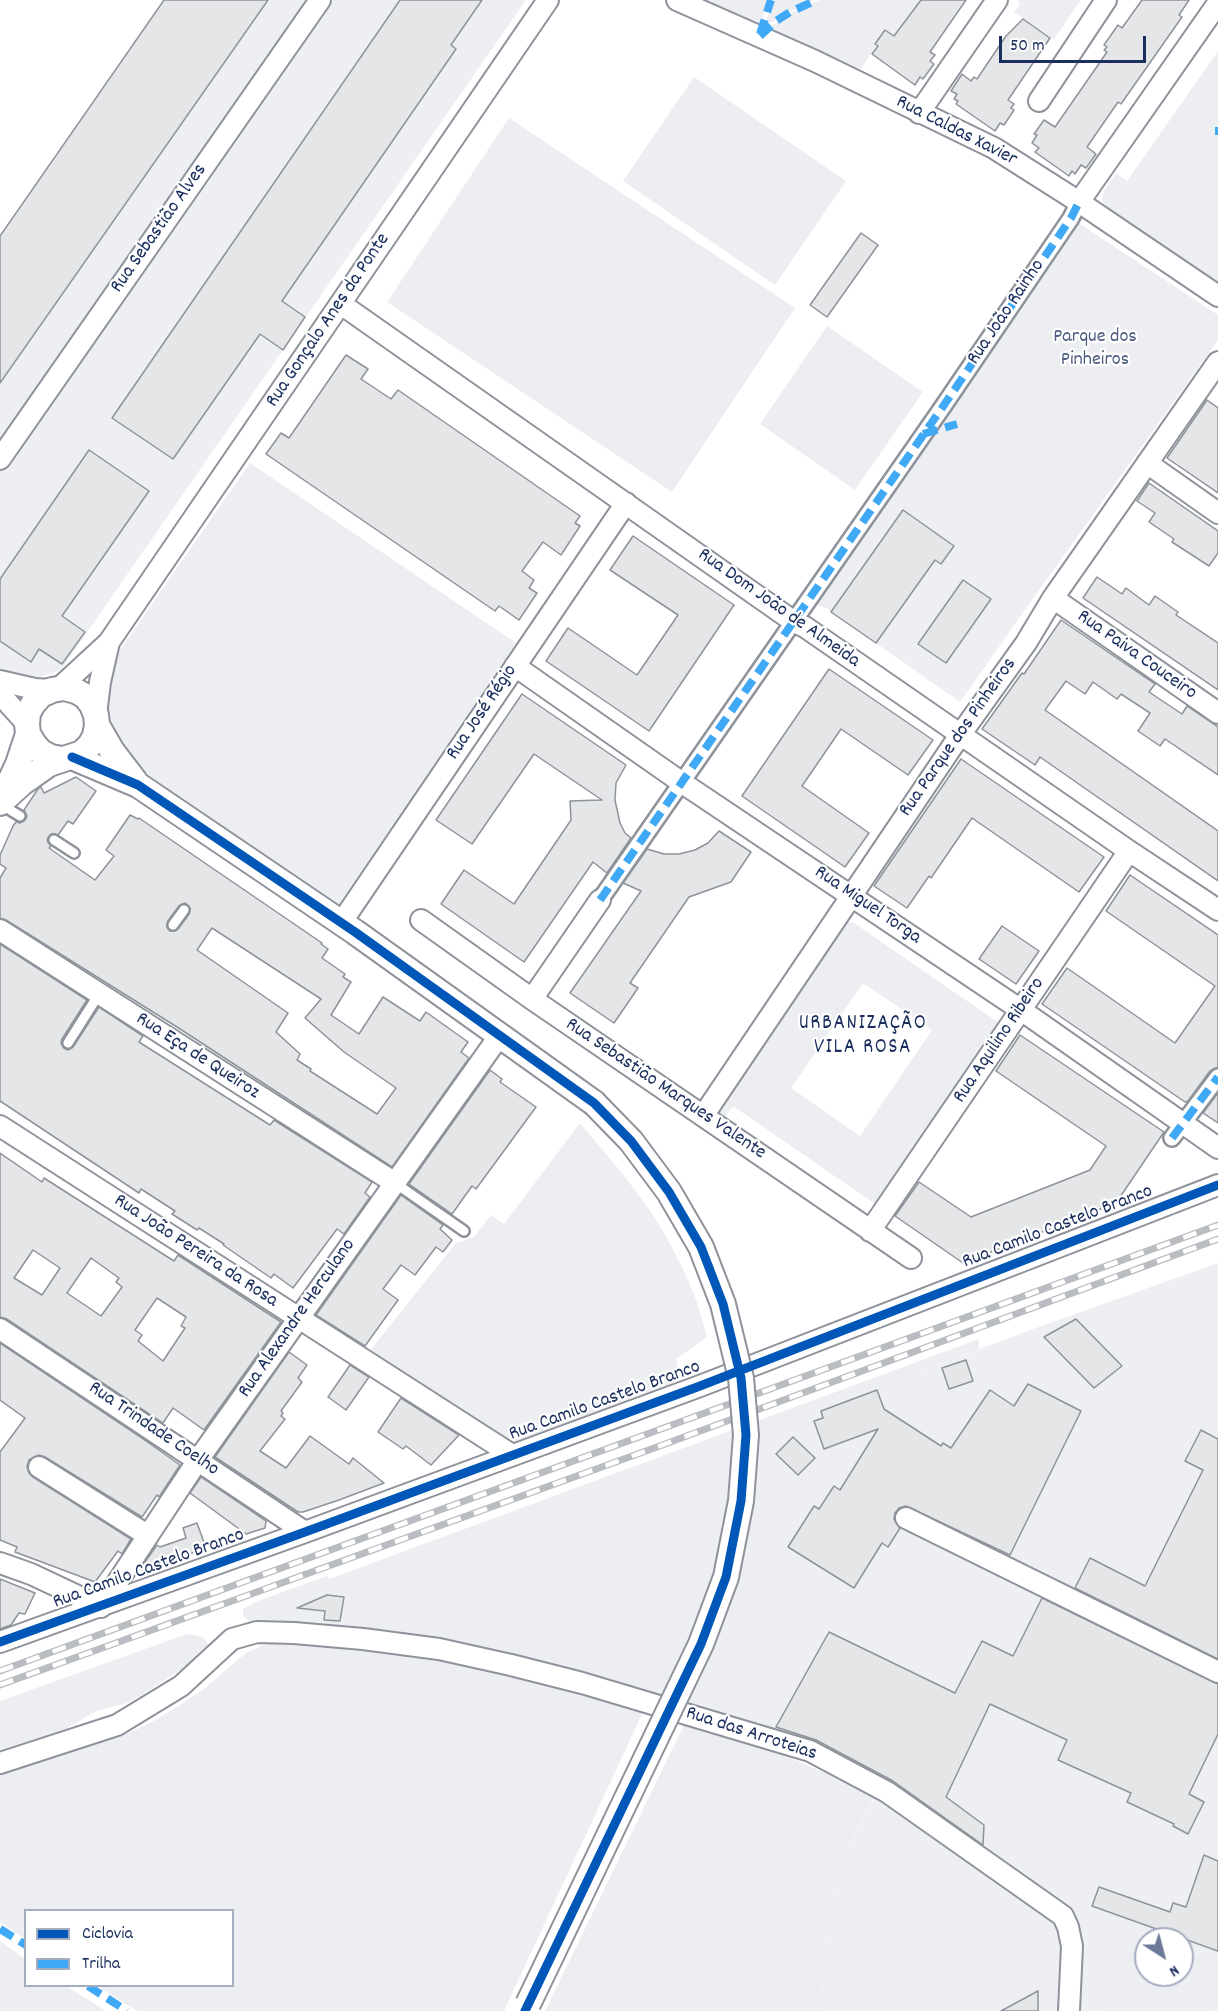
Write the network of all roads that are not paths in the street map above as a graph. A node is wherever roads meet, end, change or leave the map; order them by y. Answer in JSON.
{"nodes":[{"id":1,"x":320,"y":0,"type":"edge"},
{"id":2,"x":548,"y":0,"type":"edge"},
{"id":3,"x":677,"y":0,"type":"edge"},
{"id":4,"x":998,"y":0,"type":"edge"},
{"id":5,"x":1106,"y":0,"type":"edge"},
{"id":6,"x":1218,"y":3,"type":"edge"},
{"id":7,"x":1039,"y":101,"type":"dead end"},
{"id":8,"x":919,"y":113,"type":"junction"},
{"id":9,"x":1080,"y":202,"type":"junction"},
{"id":10,"x":1218,"y":296,"type":"edge"},
{"id":11,"x":341,"y":304,"type":"junction"},
{"id":12,"x":1218,"y":362,"type":"edge"},
{"id":13,"x":0,"y":459,"type":"edge"},
{"id":14,"x":1147,"y":463,"type":"junction"},
{"id":15,"x":626,"y":503,"type":"junction"},
{"id":16,"x":1218,"y":513,"type":"edge"},
{"id":17,"x":1053,"y":598,"type":"junction"},
{"id":18,"x":793,"y":621,"type":"junction"},
{"id":19,"x":110,"y":642,"type":"junction"},
{"id":20,"x":515,"y":666,"type":"junction"},
{"id":21,"x":0,"y":681,"type":"edge"},
{"id":22,"x":55,"y":689,"type":"junction"},
{"id":23,"x":0,"y":694,"type":"edge"},
{"id":24,"x":1218,"y":713,"type":"edge"},
{"id":25,"x":97,"y":720,"type":"junction"},
{"id":26,"x":28,"y":729,"type":"junction"},
{"id":27,"x":960,"y":735,"type":"junction"},
{"id":28,"x":67,"y":758,"type":"junction"},
{"id":29,"x":681,"y":782,"type":"junction"},
{"id":30,"x":138,"y":785,"type":"junction"},
{"id":31,"x":0,"y":803,"type":"edge"},
{"id":32,"x":20,"y":816,"type":"dead end"},
{"id":33,"x":54,"y":840,"type":"dead end"},
{"id":34,"x":1129,"y":851,"type":"junction"},
{"id":35,"x":74,"y":853,"type":"dead end"},
{"id":36,"x":852,"y":896,"type":"junction"},
{"id":37,"x":600,"y":900,"type":"joint"},
{"id":38,"x":184,"y":910,"type":"dead end"},
{"id":39,"x":1218,"y":910,"type":"edge"},
{"id":40,"x":421,"y":920,"type":"dead end"},
{"id":41,"x":341,"y":923,"type":"junction"},
{"id":42,"x":173,"y":924,"type":"dead end"},
{"id":43,"x":0,"y":930,"type":"edge"},
{"id":44,"x":99,"y":994,"type":"junction"},
{"id":45,"x":532,"y":999,"type":"junction"},
{"id":46,"x":1021,"y":1010,"type":"junction"},
{"id":47,"x":500,"y":1035,"type":"junction"},
{"id":48,"x":68,"y":1043,"type":"dead end"},
{"id":49,"x":1218,"y":1077,"type":"edge"},
{"id":50,"x":703,"y":1116,"type":"junction"},
{"id":51,"x":0,"y":1125,"type":"edge"},
{"id":52,"x":1178,"y":1131,"type":"junction"},
{"id":53,"x":1218,"y":1148,"type":"edge"},
{"id":54,"x":395,"y":1183,"type":"junction"},
{"id":55,"x":1218,"y":1185,"type":"edge"},
{"id":56,"x":464,"y":1231,"type":"dead end"},
{"id":57,"x":870,"y":1231,"type":"junction"},
{"id":58,"x":911,"y":1258,"type":"dead end"},
{"id":59,"x":298,"y":1318,"type":"junction"},
{"id":60,"x":0,"y":1329,"type":"edge"},
{"id":61,"x":512,"y":1455,"type":"junction"},
{"id":62,"x":198,"y":1460,"type":"junction"},
{"id":63,"x":39,"y":1467,"type":"dead end"},
{"id":64,"x":906,"y":1518,"type":"dead end"},
{"id":65,"x":305,"y":1532,"type":"junction"},
{"id":66,"x":147,"y":1534,"type":"junction"},
{"id":67,"x":0,"y":1563,"type":"edge"},
{"id":68,"x":101,"y":1607,"type":"junction"},
{"id":69,"x":0,"y":1642,"type":"edge"},
{"id":70,"x":1218,"y":1672,"type":"edge"},
{"id":71,"x":0,"y":1763,"type":"edge"},
{"id":72,"x":526,"y":2007,"type":"edge"},
{"id":73,"x":1069,"y":2011,"type":"edge"}],
"edges":[{"from":1,"to":13,"type":"street","name":"Rua Sebastião Alves"},
{"from":2,"to":11,"type":"street","name":"Rua Gonçalo Anes da Ponte"},
{"from":3,"to":8,"type":"street","name":"Rua Caldas Xavier"},
{"from":4,"to":8,"type":"street"},
{"from":5,"to":7,"type":"street"},
{"from":6,"to":9,"type":"street","name":"Rua João Rainho"},
{"from":8,"to":9,"type":"street","name":"Rua Caldas Xavier"},
{"from":9,"to":10,"type":"street","name":"Rua Caldas Xavier"},
{"from":9,"to":18,"type":"street","name":"Rua João Rainho"},
{"from":11,"to":15,"type":"street","name":"Rua Dom João de Almeida"},
{"from":11,"to":19,"type":"street","name":"Rua Gonçalo Anes da Ponte"},
{"from":12,"to":14,"type":"street","name":"Rua Parque dos Pinheiros"},
{"from":14,"to":16,"type":"street"},
{"from":14,"to":17,"type":"street","name":"Rua Parque dos Pinheiros"},
{"from":15,"to":18,"type":"street","name":"Rua Dom João de Almeida"},
{"from":15,"to":20,"type":"street","name":"Rua José Régio"},
{"from":17,"to":24,"type":"street","name":"Rua Paiva Couceiro"},
{"from":17,"to":27,"type":"street","name":"Rua Parque dos Pinheiros"},
{"from":18,"to":27,"type":"street","name":"Rua Dom João de Almeida"},
{"from":18,"to":29,"type":"street","name":"Rua João Rainho"},
{"from":19,"to":22,"type":"street"},
{"from":19,"to":25,"type":"street"},
{"from":20,"to":29,"type":"street","name":"Rua Miguel Torga"},
{"from":20,"to":41,"type":"street","name":"Rua José Régio"},
{"from":21,"to":22,"type":"street"},
{"from":22,"to":25,"type":"street"},
{"from":22,"to":26,"type":"street"},
{"from":23,"to":26,"type":"street"},
{"from":25,"to":28,"type":"street"},
{"from":25,"to":30,"type":"street"},
{"from":26,"to":28,"type":"street"},
{"from":26,"to":31,"type":"street"},
{"from":27,"to":34,"type":"street","name":"Rua Dom João de Almeida"},
{"from":27,"to":36,"type":"street","name":"Rua Parque dos Pinheiros"},
{"from":28,"to":30,"type":"street"},
{"from":28,"to":31,"type":"street"},
{"from":29,"to":36,"type":"street","name":"Rua Miguel Torga"},
{"from":29,"to":37,"type":"street","name":"Rua João Rainho"},
{"from":30,"to":41,"type":"street"},
{"from":31,"to":32,"type":"lane"},
{"from":33,"to":35,"type":"lane"},
{"from":34,"to":39,"type":"street","name":"Rua Dom João de Almeida"},
{"from":34,"to":46,"type":"street","name":"Rua Aquilino Ribeiro"},
{"from":36,"to":46,"type":"street","name":"Rua Miguel Torga"},
{"from":36,"to":50,"type":"street","name":"Rua Parque dos Pinheiros"},
{"from":37,"to":45,"type":"street"},
{"from":38,"to":42,"type":"lane"},
{"from":40,"to":45,"type":"street","name":"Rua Sebastião Marques Valente"},
{"from":41,"to":47,"type":"street"},
{"from":43,"to":44,"type":"street","name":"Rua Eça de Queiroz"},
{"from":44,"to":48,"type":"lane"},
{"from":44,"to":54,"type":"street","name":"Rua Eça de Queiroz"},
{"from":45,"to":50,"type":"street","name":"Rua Sebastião Marques Valente"},
{"from":46,"to":52,"type":"street","name":"Rua Miguel Torga"},
{"from":46,"to":57,"type":"street","name":"Rua Aquilino Ribeiro"},
{"from":47,"to":54,"type":"street","name":"Rua Alexandre Herculano"},
{"from":47,"to":72,"type":"street","bridge":true},
{"from":49,"to":52,"type":"street"},
{"from":50,"to":57,"type":"street","name":"Rua Sebastião Marques Valente"},
{"from":51,"to":59,"type":"street","name":"Rua João Pereira da Rosa"},
{"from":52,"to":53,"type":"street","name":"Rua Miguel Torga"},
{"from":54,"to":56,"type":"lane"},
{"from":54,"to":59,"type":"street","name":"Rua Alexandre Herculano"},
{"from":55,"to":61,"type":"street","name":"Rua Camilo Castelo Branco"},
{"from":57,"to":58,"type":"street","name":"Rua Sebastião Marques Valente"},
{"from":59,"to":61,"type":"street","name":"Rua João Pereira da Rosa"},
{"from":59,"to":62,"type":"street","name":"Rua Alexandre Herculano"},
{"from":60,"to":62,"type":"street","name":"Rua Trindade Coelho"},
{"from":61,"to":65,"type":"street","name":"Rua Camilo Castelo Branco"},
{"from":62,"to":65,"type":"street","name":"Rua Trindade Coelho"},
{"from":62,"to":66,"type":"street","name":"Rua Alexandre Herculano"},
{"from":63,"to":66,"type":"street"},
{"from":64,"to":70,"type":"street"},
{"from":65,"to":68,"type":"street","name":"Rua Camilo Castelo Branco"},
{"from":66,"to":68,"type":"street","name":"Rua Alexandre Herculano"},
{"from":67,"to":68,"type":"street"},
{"from":68,"to":69,"type":"street","name":"Rua Camilo Castelo Branco"},
{"from":71,"to":73,"type":"street","name":"Rua das Arroteias"}]}
